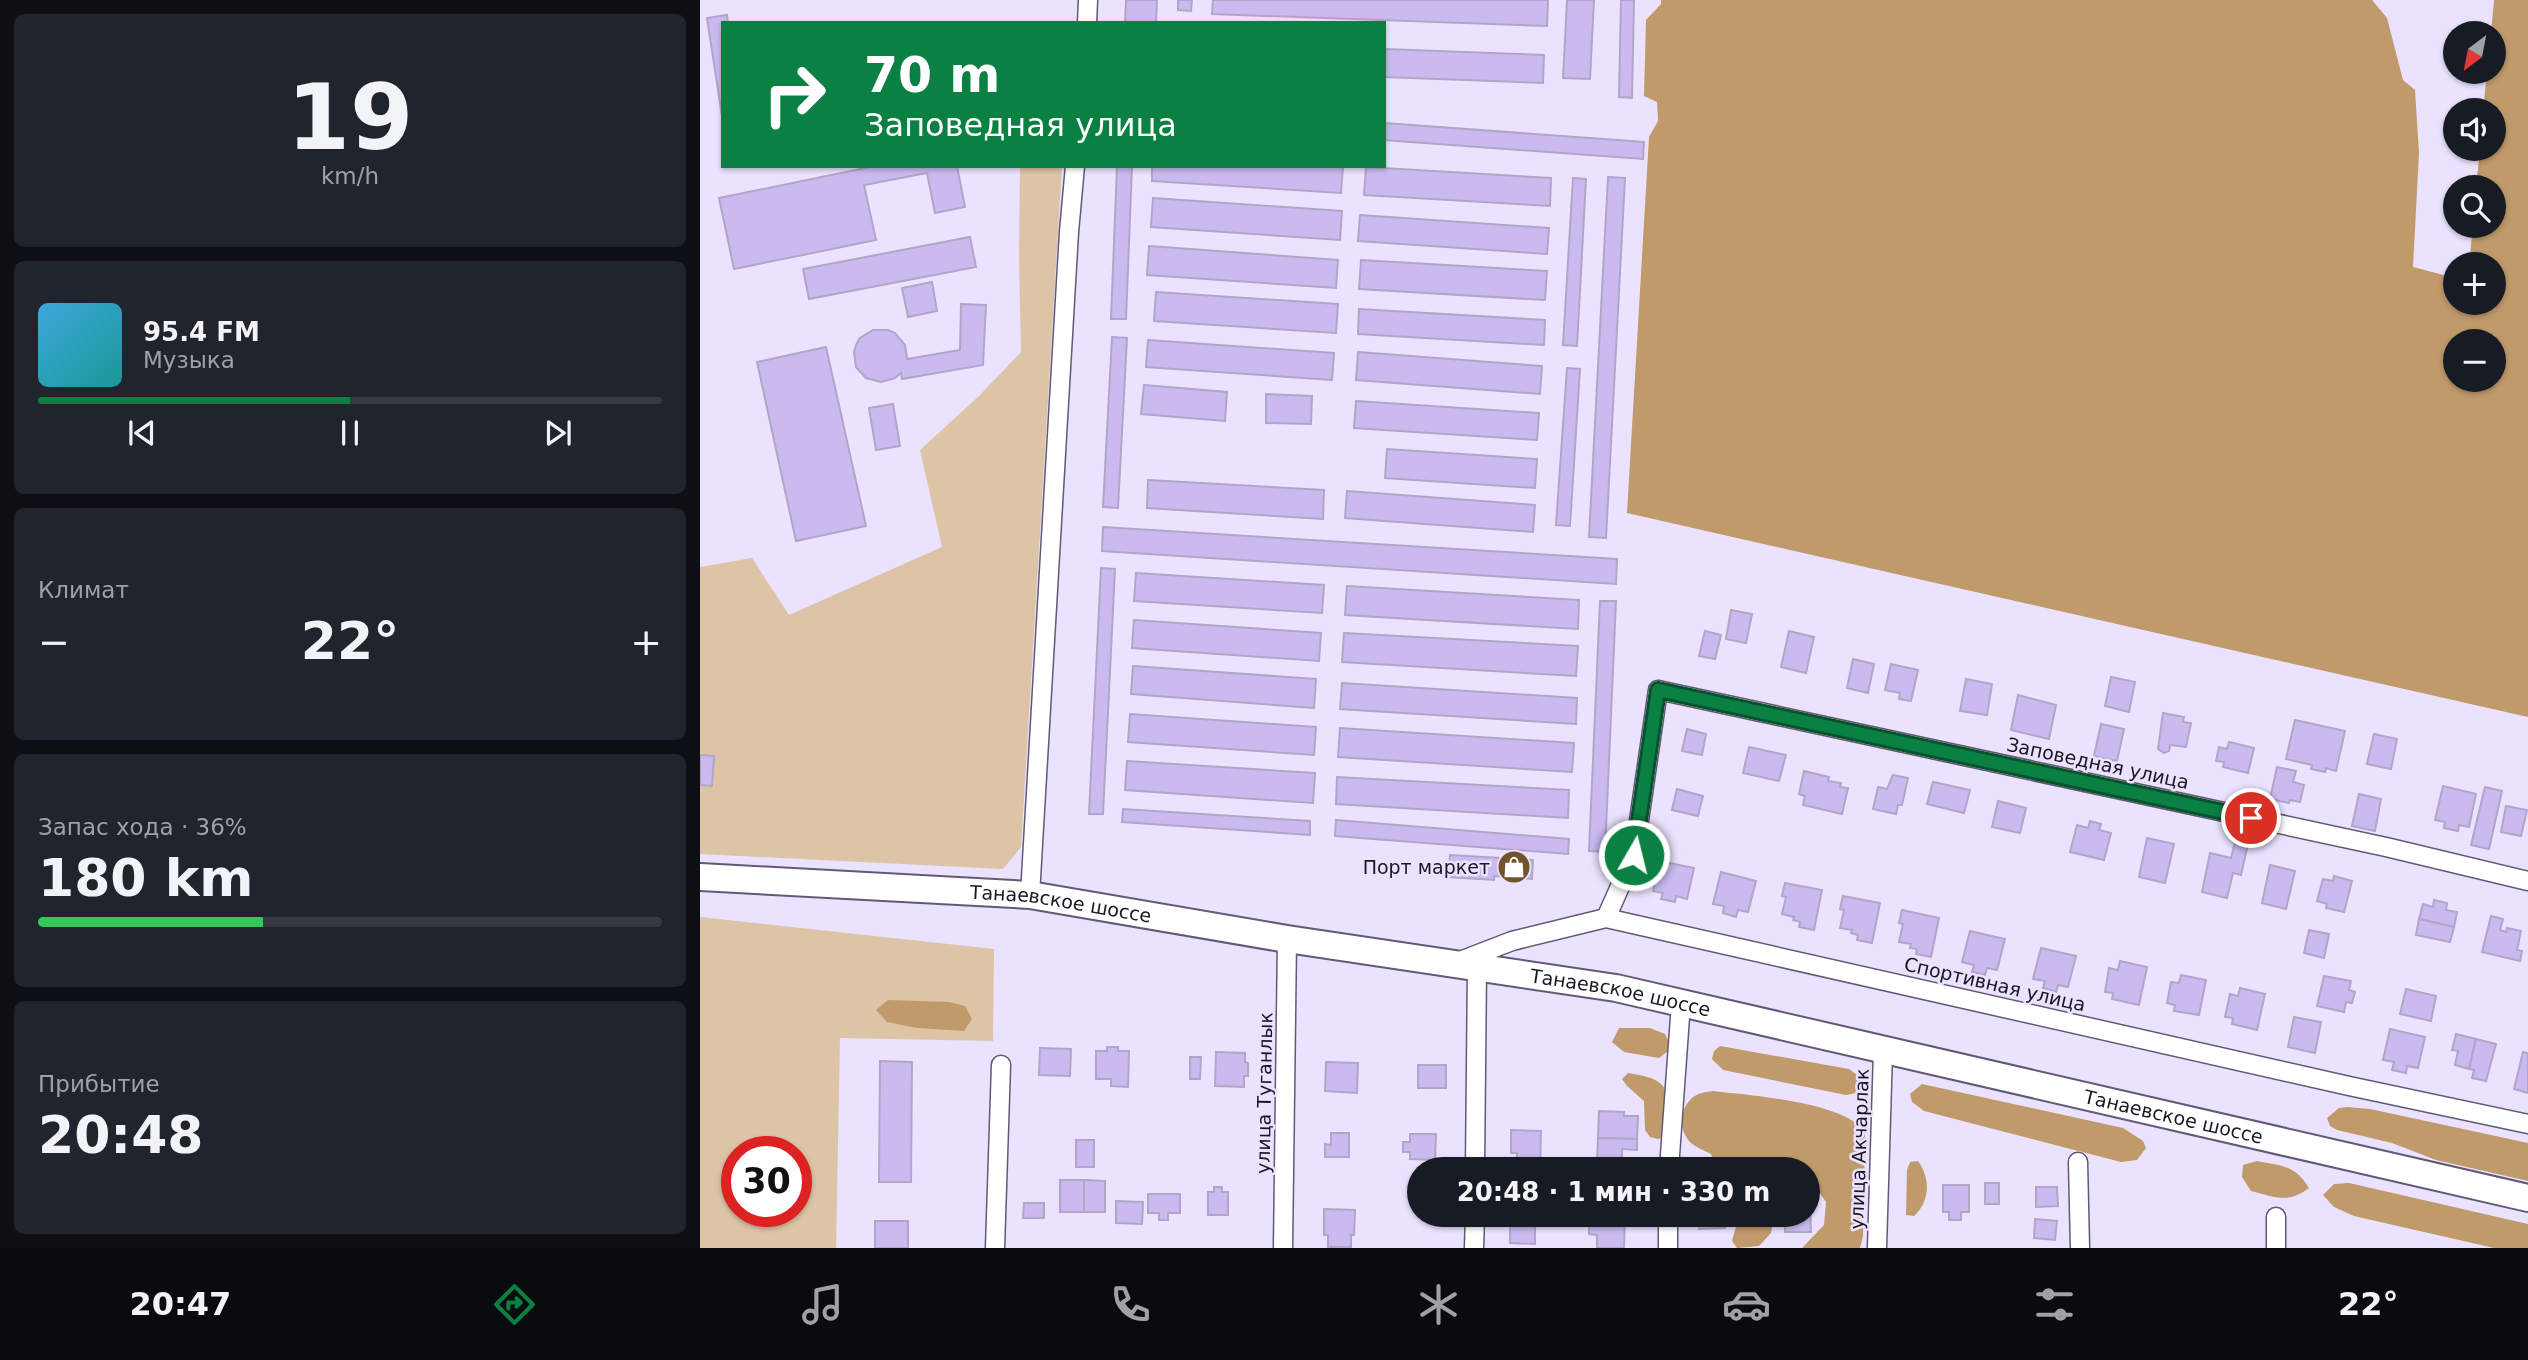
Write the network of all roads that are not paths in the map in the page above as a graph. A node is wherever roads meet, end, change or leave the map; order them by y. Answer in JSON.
{"nodes":[{"id":1,"x":1088,"y":0,"type":"edge"},
{"id":2,"x":1087,"y":21,"type":"edge"},
{"id":3,"x":1075,"y":168,"type":"edge"},
{"id":4,"x":700,"y":877,"type":"edge"},
{"id":5,"x":2528,"y":881,"type":"edge"},
{"id":6,"x":1030,"y":895,"type":"junction"},
{"id":7,"x":1606,"y":918,"type":"junction"},
{"id":8,"x":1287,"y":939,"type":"junction"},
{"id":9,"x":1466,"y":964,"type":"junction"},
{"id":10,"x":1681,"y":1003,"type":"junction"},
{"id":11,"x":1883,"y":1051,"type":"junction"},
{"id":12,"x":1000,"y":1065,"type":"dead end"},
{"id":13,"x":2528,"y":1124,"type":"edge"},
{"id":14,"x":1474,"y":1157,"type":"edge"},
{"id":15,"x":1670,"y":1157,"type":"edge"},
{"id":16,"x":2078,"y":1162,"type":"dead end"},
{"id":17,"x":2528,"y":1198,"type":"edge"},
{"id":18,"x":2276,"y":1217,"type":"dead end"},
{"id":19,"x":1475,"y":1227,"type":"edge"},
{"id":20,"x":1668,"y":1227,"type":"edge"},
{"id":21,"x":995,"y":1248,"type":"edge"},
{"id":22,"x":1283,"y":1248,"type":"edge"},
{"id":23,"x":1474,"y":1248,"type":"edge"},
{"id":24,"x":1668,"y":1248,"type":"edge"},
{"id":25,"x":1877,"y":1248,"type":"edge"},
{"id":26,"x":2080,"y":1248,"type":"edge"},
{"id":27,"x":2276,"y":1248,"type":"edge"}],
"edges":[{"from":1,"to":2,"type":"street"},
{"from":3,"to":6,"type":"street"},
{"from":4,"to":6,"type":"street","name":"Танаевское шоссе"},
{"from":5,"to":7,"type":"street","name":"Заповедная улица"},
{"from":6,"to":8,"type":"street","name":"Танаевское шоссе"},
{"from":7,"to":9,"type":"street","name":"Спортивная улица"},
{"from":7,"to":13,"type":"street","name":"Спортивная улица"},
{"from":8,"to":9,"type":"street","name":"Танаевское шоссе"},
{"from":8,"to":22,"type":"street","name":"улица Туганлык"},
{"from":9,"to":10,"type":"street","name":"Танаевское шоссе"},
{"from":9,"to":14,"type":"street"},
{"from":10,"to":11,"type":"street","name":"Танаевское шоссе"},
{"from":10,"to":15,"type":"street"},
{"from":11,"to":17,"type":"street","name":"Танаевское шоссе"},
{"from":11,"to":25,"type":"street","name":"улица Акчарлак"},
{"from":12,"to":21,"type":"street"},
{"from":16,"to":26,"type":"street"},
{"from":18,"to":27,"type":"street"},
{"from":19,"to":23,"type":"street"},
{"from":20,"to":24,"type":"street"}]}
